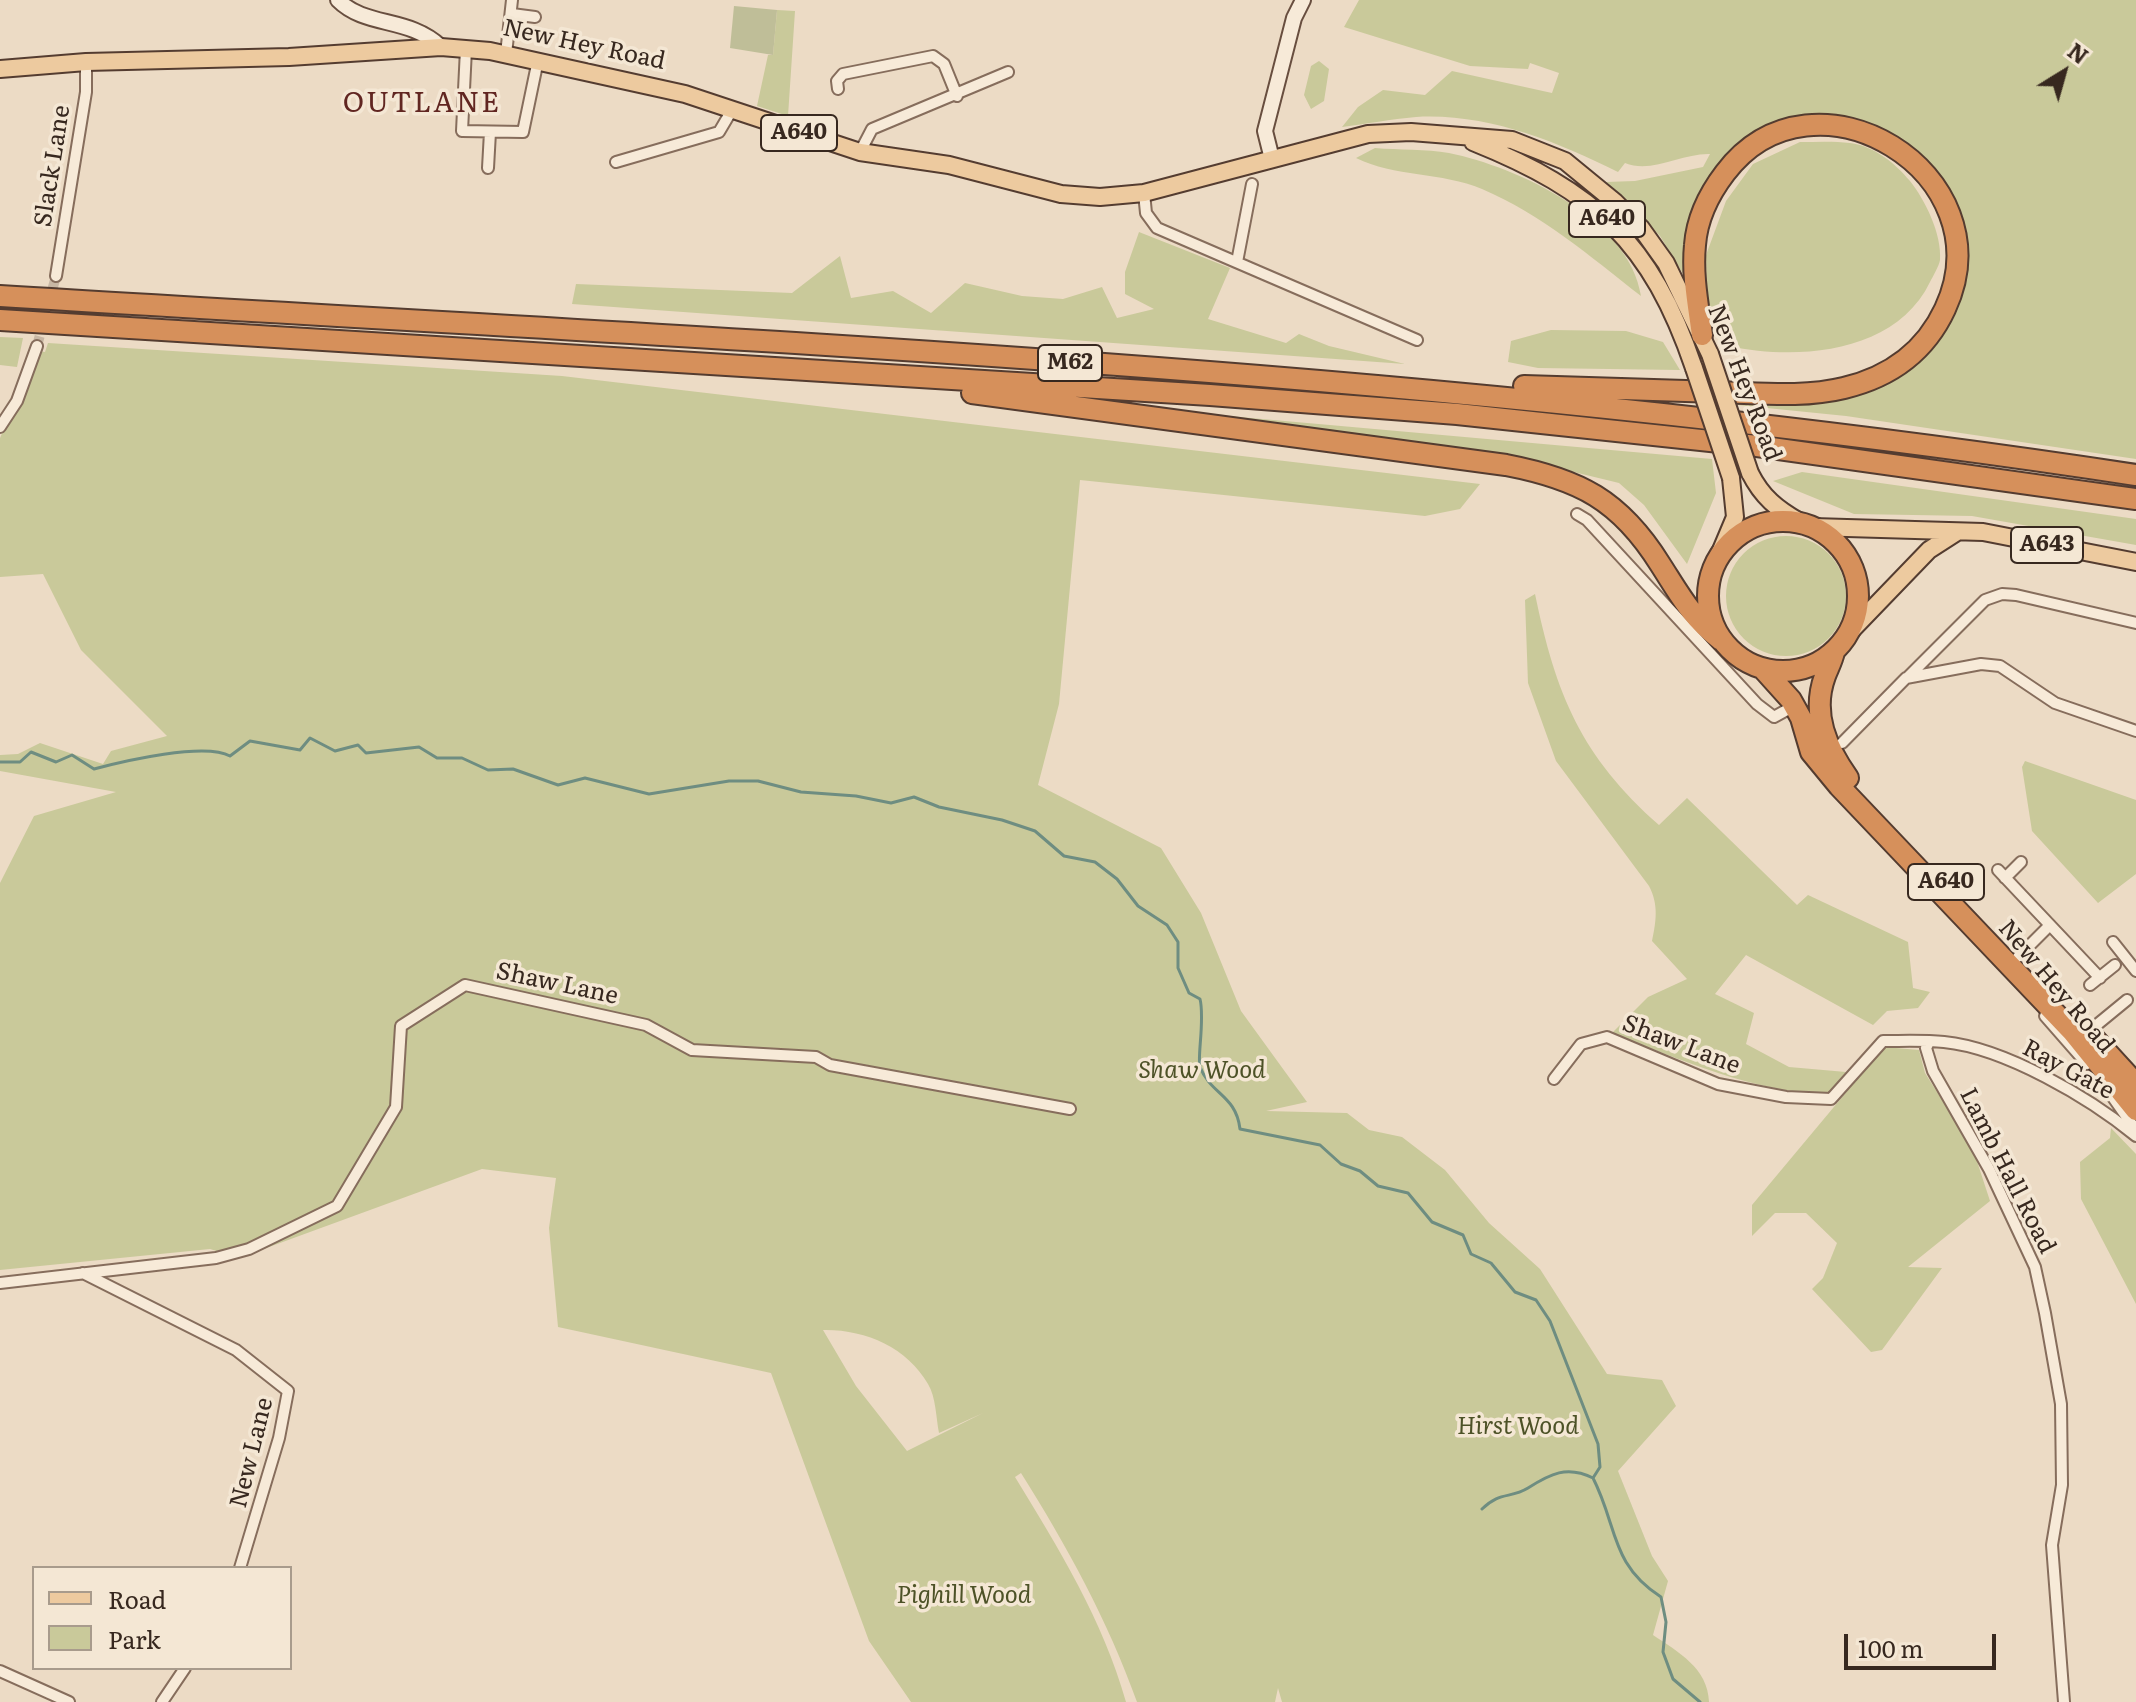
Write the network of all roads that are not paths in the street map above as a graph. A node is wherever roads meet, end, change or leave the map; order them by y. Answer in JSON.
{"nodes":[{"id":1,"x":338,"y":0,"type":"edge"},
{"id":2,"x":512,"y":0,"type":"edge"},
{"id":3,"x":1303,"y":0,"type":"edge"},
{"id":4,"x":512,"y":14,"type":"junction"},
{"id":5,"x":535,"y":17,"type":"dead end"},
{"id":6,"x":441,"y":47,"type":"junction"},
{"id":7,"x":466,"y":49,"type":"junction"},
{"id":8,"x":506,"y":54,"type":"junction"},
{"id":9,"x":538,"y":60,"type":"junction"},
{"id":10,"x":86,"y":62,"type":"junction"},
{"id":11,"x":0,"y":69,"type":"edge"},
{"id":12,"x":1008,"y":72,"type":"dead end"},
{"id":13,"x":838,"y":89,"type":"dead end"},
{"id":14,"x":957,"y":96,"type":"junction"},
{"id":15,"x":732,"y":110,"type":"junction"},
{"id":16,"x":490,"y":132,"type":"junction"},
{"id":17,"x":1455,"y":135,"type":"junction"},
{"id":18,"x":860,"y":152,"type":"junction"},
{"id":19,"x":1272,"y":159,"type":"junction"},
{"id":20,"x":616,"y":162,"type":"dead end"},
{"id":21,"x":488,"y":168,"type":"dead end"},
{"id":22,"x":1252,"y":184,"type":"dead end"},
{"id":23,"x":1144,"y":193,"type":"junction"},
{"id":24,"x":1237,"y":262,"type":"junction"},
{"id":25,"x":56,"y":276,"type":"tunnel mouth"},
{"id":26,"x":0,"y":296,"type":"edge"},
{"id":27,"x":0,"y":320,"type":"edge"},
{"id":28,"x":1417,"y":340,"type":"dead end"},
{"id":29,"x":1706,"y":344,"type":"junction"},
{"id":30,"x":37,"y":346,"type":"tunnel mouth"},
{"id":31,"x":803,"y":370,"type":"junction"},
{"id":32,"x":1337,"y":381,"type":"junction"},
{"id":33,"x":0,"y":427,"type":"edge"},
{"id":34,"x":2136,"y":475,"type":"edge"},
{"id":35,"x":2136,"y":499,"type":"edge"},
{"id":36,"x":1577,"y":514,"type":"dead end"},
{"id":37,"x":1807,"y":524,"type":"junction"},
{"id":38,"x":1958,"y":531,"type":"junction"},
{"id":39,"x":1719,"y":555,"type":"junction"},
{"id":40,"x":2136,"y":562,"type":"edge"},
{"id":41,"x":2136,"y":623,"type":"edge"},
{"id":42,"x":1849,"y":633,"type":"junction"},
{"id":43,"x":1721,"y":640,"type":"junction"},
{"id":44,"x":1834,"y":652,"type":"junction"},
{"id":45,"x":1764,"y":670,"type":"junction"},
{"id":46,"x":1906,"y":678,"type":"junction"},
{"id":47,"x":1822,"y":688,"type":"junction"},
{"id":48,"x":1794,"y":706,"type":"junction"},
{"id":49,"x":2136,"y":731,"type":"edge"},
{"id":50,"x":1842,"y":743,"type":"dead end"},
{"id":51,"x":2021,"y":862,"type":"dead end"},
{"id":52,"x":1964,"y":916,"type":"junction"},
{"id":53,"x":2050,"y":925,"type":"junction"},
{"id":54,"x":2113,"y":942,"type":"dead end"},
{"id":55,"x":2018,"y":957,"type":"junction"},
{"id":56,"x":2115,"y":965,"type":"dead end"},
{"id":57,"x":2136,"y":971,"type":"edge"},
{"id":58,"x":2100,"y":978,"type":"junction"},
{"id":59,"x":2090,"y":985,"type":"dead end"},
{"id":60,"x":2127,"y":1000,"type":"dead end"},
{"id":61,"x":2088,"y":1032,"type":"junction"},
{"id":62,"x":1929,"y":1042,"type":"junction"},
{"id":63,"x":1554,"y":1079,"type":"dead end"},
{"id":64,"x":2136,"y":1084,"type":"edge"},
{"id":65,"x":1070,"y":1109,"type":"dead end"},
{"id":66,"x":2136,"y":1110,"type":"edge"},
{"id":67,"x":2136,"y":1130,"type":"edge"},
{"id":68,"x":2136,"y":1136,"type":"edge"},
{"id":69,"x":83,"y":1273,"type":"junction"},
{"id":70,"x":0,"y":1283,"type":"edge"},
{"id":71,"x":241,"y":1566,"type":"edge"},
{"id":72,"x":184,"y":1670,"type":"edge"},
{"id":73,"x":0,"y":1671,"type":"edge"},
{"id":74,"x":69,"y":1702,"type":"edge"},
{"id":75,"x":162,"y":1702,"type":"edge"},
{"id":76,"x":2064,"y":1702,"type":"edge"}],
"edges":[{"from":1,"to":6,"type":"street"},
{"from":2,"to":4,"type":"street"},
{"from":3,"to":19,"type":"street"},
{"from":4,"to":5,"type":"street"},
{"from":4,"to":8,"type":"street"},
{"from":6,"to":7,"type":"main road","name":"New Hey Road","number":"A640"},
{"from":6,"to":10,"type":"main road","name":"New Hey Road","number":"A640"},
{"from":7,"to":8,"type":"main road","name":"New Hey Road","number":"A640"},
{"from":7,"to":16,"type":"street"},
{"from":8,"to":9,"type":"main road","name":"New Hey Road","number":"A640"},
{"from":9,"to":15,"type":"main road","name":"New Hey Road","number":"A640"},
{"from":9,"to":16,"type":"street"},
{"from":10,"to":11,"type":"main road","name":"New Hey Road","number":"A640"},
{"from":10,"to":25,"type":"street","name":"Slack Lane"},
{"from":12,"to":14,"type":"street"},
{"from":13,"to":14,"type":"street"},
{"from":14,"to":18,"type":"street"},
{"from":15,"to":18,"type":"main road","name":"New Hey Road","number":"A640"},
{"from":15,"to":20,"type":"street"},
{"from":16,"to":21,"type":"street"},
{"from":17,"to":19,"type":"main road","name":"New Hey Road","number":"A640"},
{"from":17,"to":29,"type":"main road","name":"New Hey Road","number":"A640"},
{"from":17,"to":39,"type":"main road","name":"New Hey Road","number":"A640","bridge":true},
{"from":18,"to":23,"type":"main road","name":"New Hey Road","number":"A640"},
{"from":19,"to":23,"type":"main road","name":"New Hey Road","number":"A640"},
{"from":22,"to":24,"type":"street"},
{"from":23,"to":24,"type":"street"},
{"from":24,"to":28,"type":"street"},
{"from":26,"to":32,"type":"highway","number":"M62"},
{"from":27,"to":31,"type":"highway","number":"M62"},
{"from":29,"to":32,"type":"highway"},
{"from":29,"to":37,"type":"main road","name":"New Hey Road","number":"A640","bridge":true},
{"from":30,"to":33,"type":"street"},
{"from":31,"to":35,"type":"highway","number":"M62"},
{"from":31,"to":43,"type":"highway"},
{"from":32,"to":34,"type":"highway","number":"M62"},
{"from":36,"to":48,"type":"street"},
{"from":37,"to":38,"type":"main road","number":"A643"},
{"from":37,"to":39,"type":"highway"},
{"from":37,"to":42,"type":"highway","number":"A640"},
{"from":38,"to":40,"type":"main road","number":"A643"},
{"from":38,"to":42,"type":"main road"},
{"from":39,"to":43,"type":"highway","number":"A640"},
{"from":41,"to":46,"type":"street"},
{"from":42,"to":44,"type":"highway","number":"A640"},
{"from":43,"to":45,"type":"highway","number":"A640"},
{"from":44,"to":45,"type":"highway","number":"A640"},
{"from":44,"to":47,"type":"highway","name":"New Hey Road","number":"A640"},
{"from":45,"to":48,"type":"highway","name":"New Hey Road","number":"A640"},
{"from":46,"to":49,"type":"street"},
{"from":46,"to":50,"type":"street"},
{"from":47,"to":48,"type":"highway"},
{"from":47,"to":55,"type":"highway","name":"New Hey Road","number":"A640"},
{"from":48,"to":52,"type":"highway","name":"New Hey Road","number":"A640"},
{"from":51,"to":53,"type":"street"},
{"from":52,"to":66,"type":"highway","name":"New Hey Road","number":"A640"},
{"from":52,"to":67,"type":"street","name":"New Hey Road"},
{"from":53,"to":55,"type":"street"},
{"from":53,"to":58,"type":"street"},
{"from":54,"to":57,"type":"street"},
{"from":55,"to":61,"type":"highway","name":"New Hey Road","number":"A640"},
{"from":56,"to":58,"type":"street"},
{"from":58,"to":59,"type":"street"},
{"from":60,"to":61,"type":"street"},
{"from":61,"to":64,"type":"highway","name":"New Hey Road","number":"A640"},
{"from":62,"to":63,"type":"street","name":"Shaw Lane"},
{"from":62,"to":68,"type":"street","name":"Ray Gate"},
{"from":62,"to":76,"type":"street","name":"Lamb Hall Road"},
{"from":65,"to":69,"type":"street","name":"Shaw Lane"},
{"from":69,"to":70,"type":"street"},
{"from":69,"to":71,"type":"street","name":"New Lane"},
{"from":72,"to":75,"type":"street"},
{"from":73,"to":74,"type":"street"}]}
